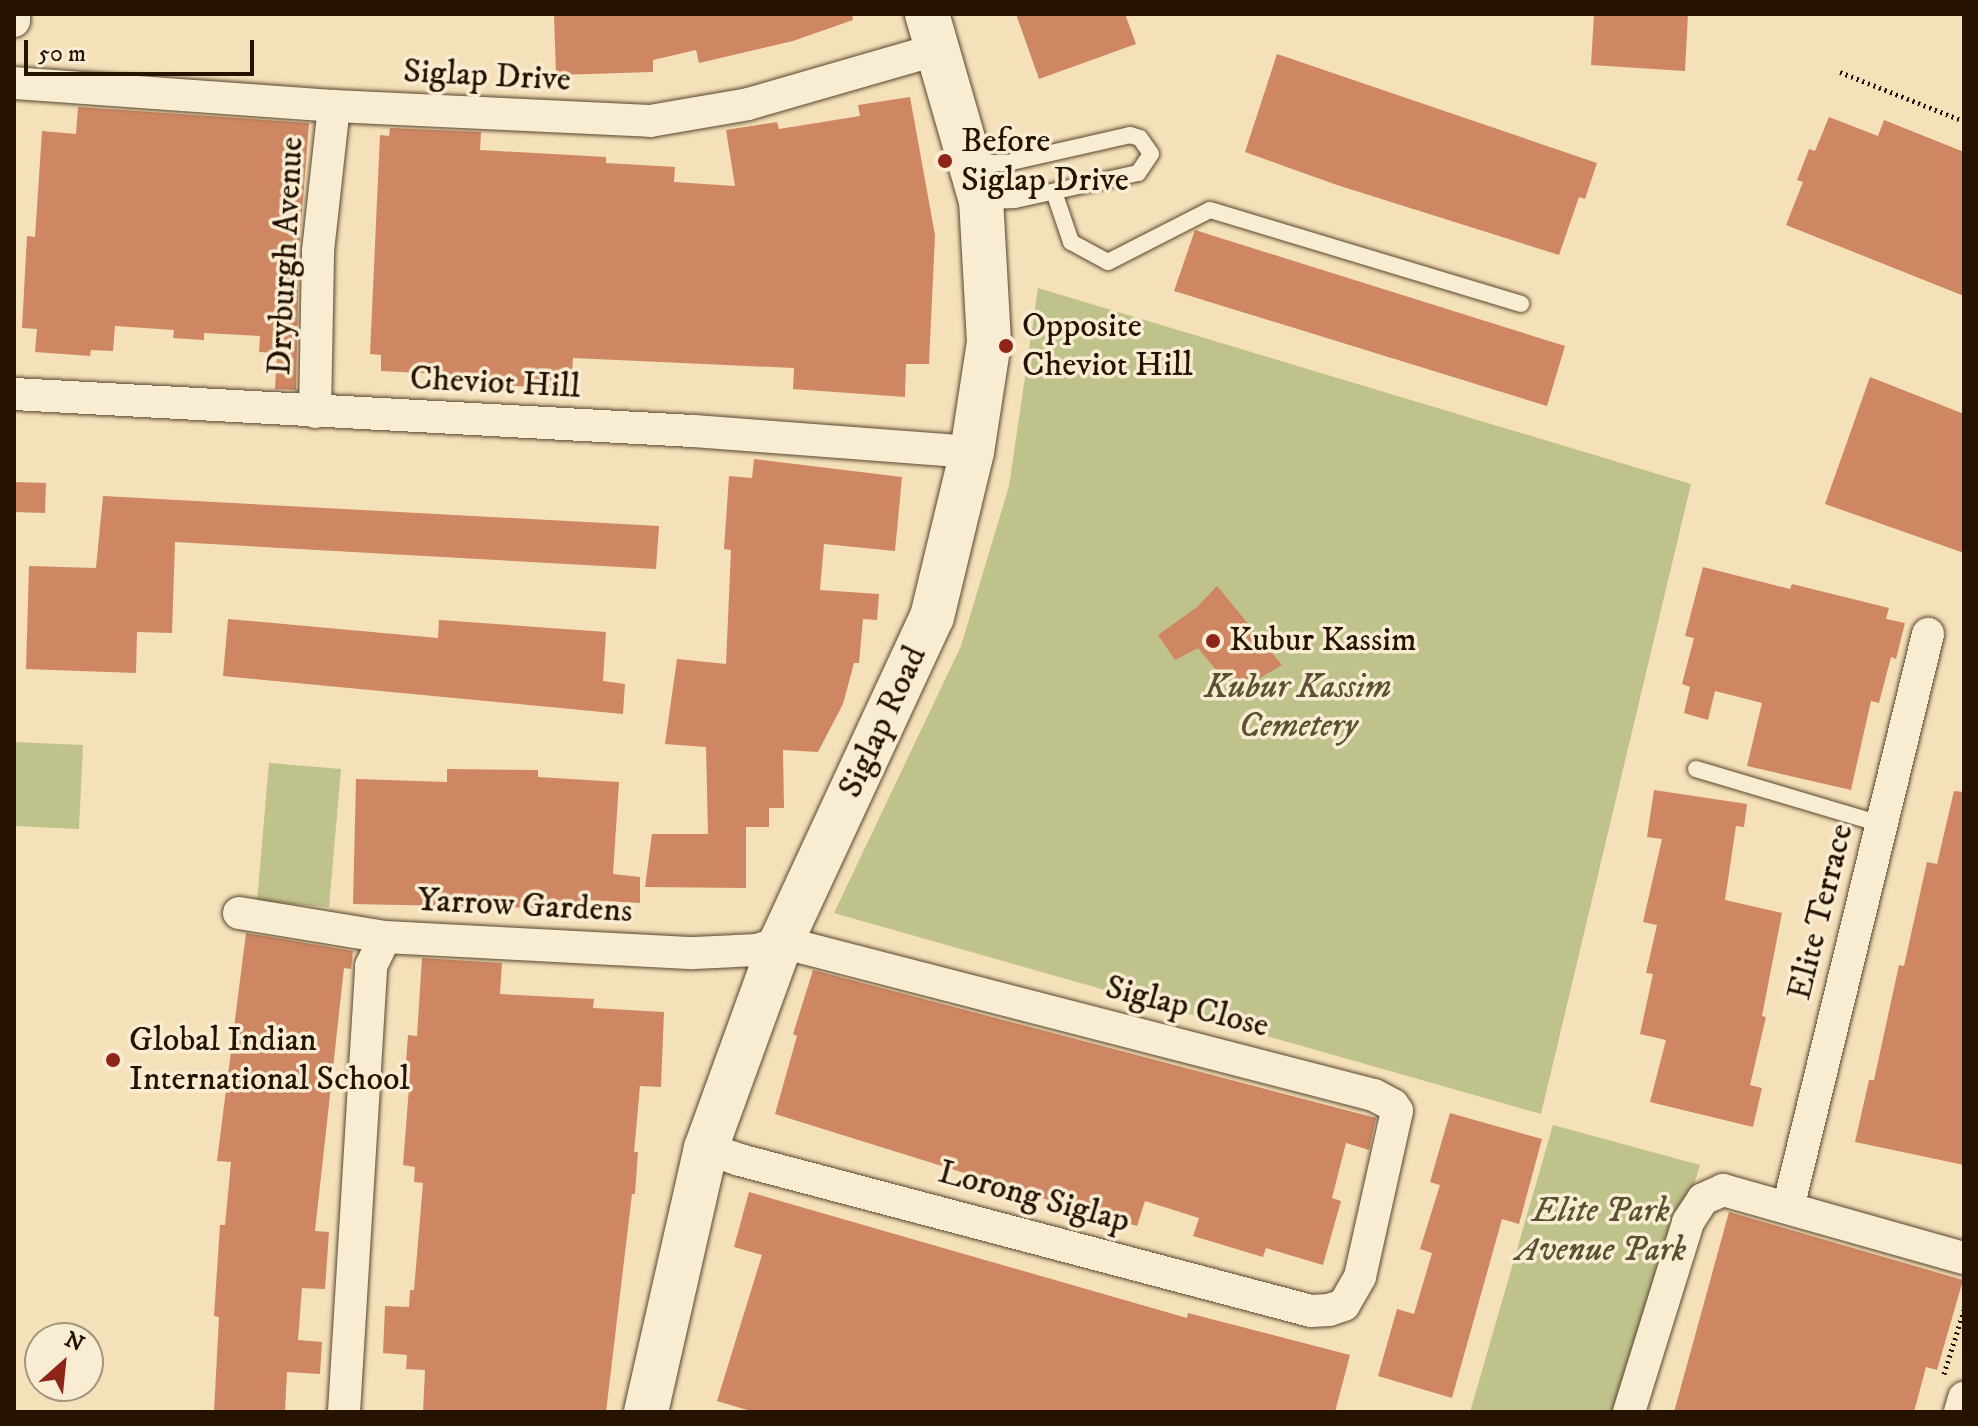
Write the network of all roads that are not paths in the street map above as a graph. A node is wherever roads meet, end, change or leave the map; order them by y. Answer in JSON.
{"nodes":[{"id":1,"x":14,"y":14,"type":"edge"},
{"id":2,"x":14,"y":21,"type":"edge"},
{"id":3,"x":931,"y":27,"type":"edge"},
{"id":4,"x":14,"y":83,"type":"edge"},
{"id":5,"x":334,"y":106,"type":"junction"},
{"id":6,"x":976,"y":182,"type":"junction"},
{"id":7,"x":1054,"y":192,"type":"junction"},
{"id":8,"x":1521,"y":304,"type":"dead end"},
{"id":9,"x":14,"y":394,"type":"edge"},
{"id":10,"x":315,"y":412,"type":"junction"},
{"id":11,"x":972,"y":452,"type":"junction"},
{"id":12,"x":1928,"y":634,"type":"dead end"},
{"id":13,"x":1696,"y":769,"type":"dead end"},
{"id":14,"x":1881,"y":824,"type":"junction"},
{"id":15,"x":239,"y":913,"type":"dead end"},
{"id":16,"x":385,"y":937,"type":"junction"},
{"id":17,"x":769,"y":946,"type":"junction"},
{"id":18,"x":706,"y":1148,"type":"junction"},
{"id":19,"x":1788,"y":1208,"type":"junction"},
{"id":20,"x":1964,"y":1258,"type":"edge"},
{"id":21,"x":1344,"y":1305,"type":"joint"},
{"id":22,"x":1952,"y":1390,"type":"edge"},
{"id":23,"x":344,"y":1412,"type":"edge"},
{"id":24,"x":646,"y":1412,"type":"edge"},
{"id":25,"x":1629,"y":1412,"type":"edge"},
{"id":26,"x":1960,"y":1412,"type":"edge"}],
"edges":[{"from":1,"to":2,"type":"street"},
{"from":3,"to":5,"type":"street","name":"Siglap Drive"},
{"from":3,"to":6,"type":"main road","name":"Siglap Road"},
{"from":4,"to":5,"type":"street","name":"Siglap Drive"},
{"from":5,"to":10,"type":"street","name":"Dryburgh Avenue"},
{"from":6,"to":7,"type":"lane"},
{"from":6,"to":7,"type":"lane"},
{"from":6,"to":11,"type":"main road","name":"Siglap Road"},
{"from":7,"to":8,"type":"lane"},
{"from":9,"to":10,"type":"street","name":"Cheviot Hill"},
{"from":10,"to":11,"type":"street","name":"Cheviot Hill"},
{"from":11,"to":17,"type":"main road","name":"Siglap Road"},
{"from":12,"to":14,"type":"street","name":"Elite Terrace"},
{"from":13,"to":14,"type":"lane"},
{"from":14,"to":19,"type":"street","name":"Elite Terrace"},
{"from":15,"to":16,"type":"street"},
{"from":16,"to":17,"type":"street","name":"Yarrow Gardens"},
{"from":16,"to":23,"type":"street","name":"Yarrow Gardens"},
{"from":17,"to":18,"type":"main road","name":"Siglap Road"},
{"from":17,"to":21,"type":"street","name":"Siglap Close"},
{"from":18,"to":21,"type":"street","name":"Lorong Siglap"},
{"from":18,"to":24,"type":"main road","name":"Siglap Road"},
{"from":19,"to":20,"type":"street"},
{"from":19,"to":25,"type":"street"},
{"from":22,"to":26,"type":"street"}]}
